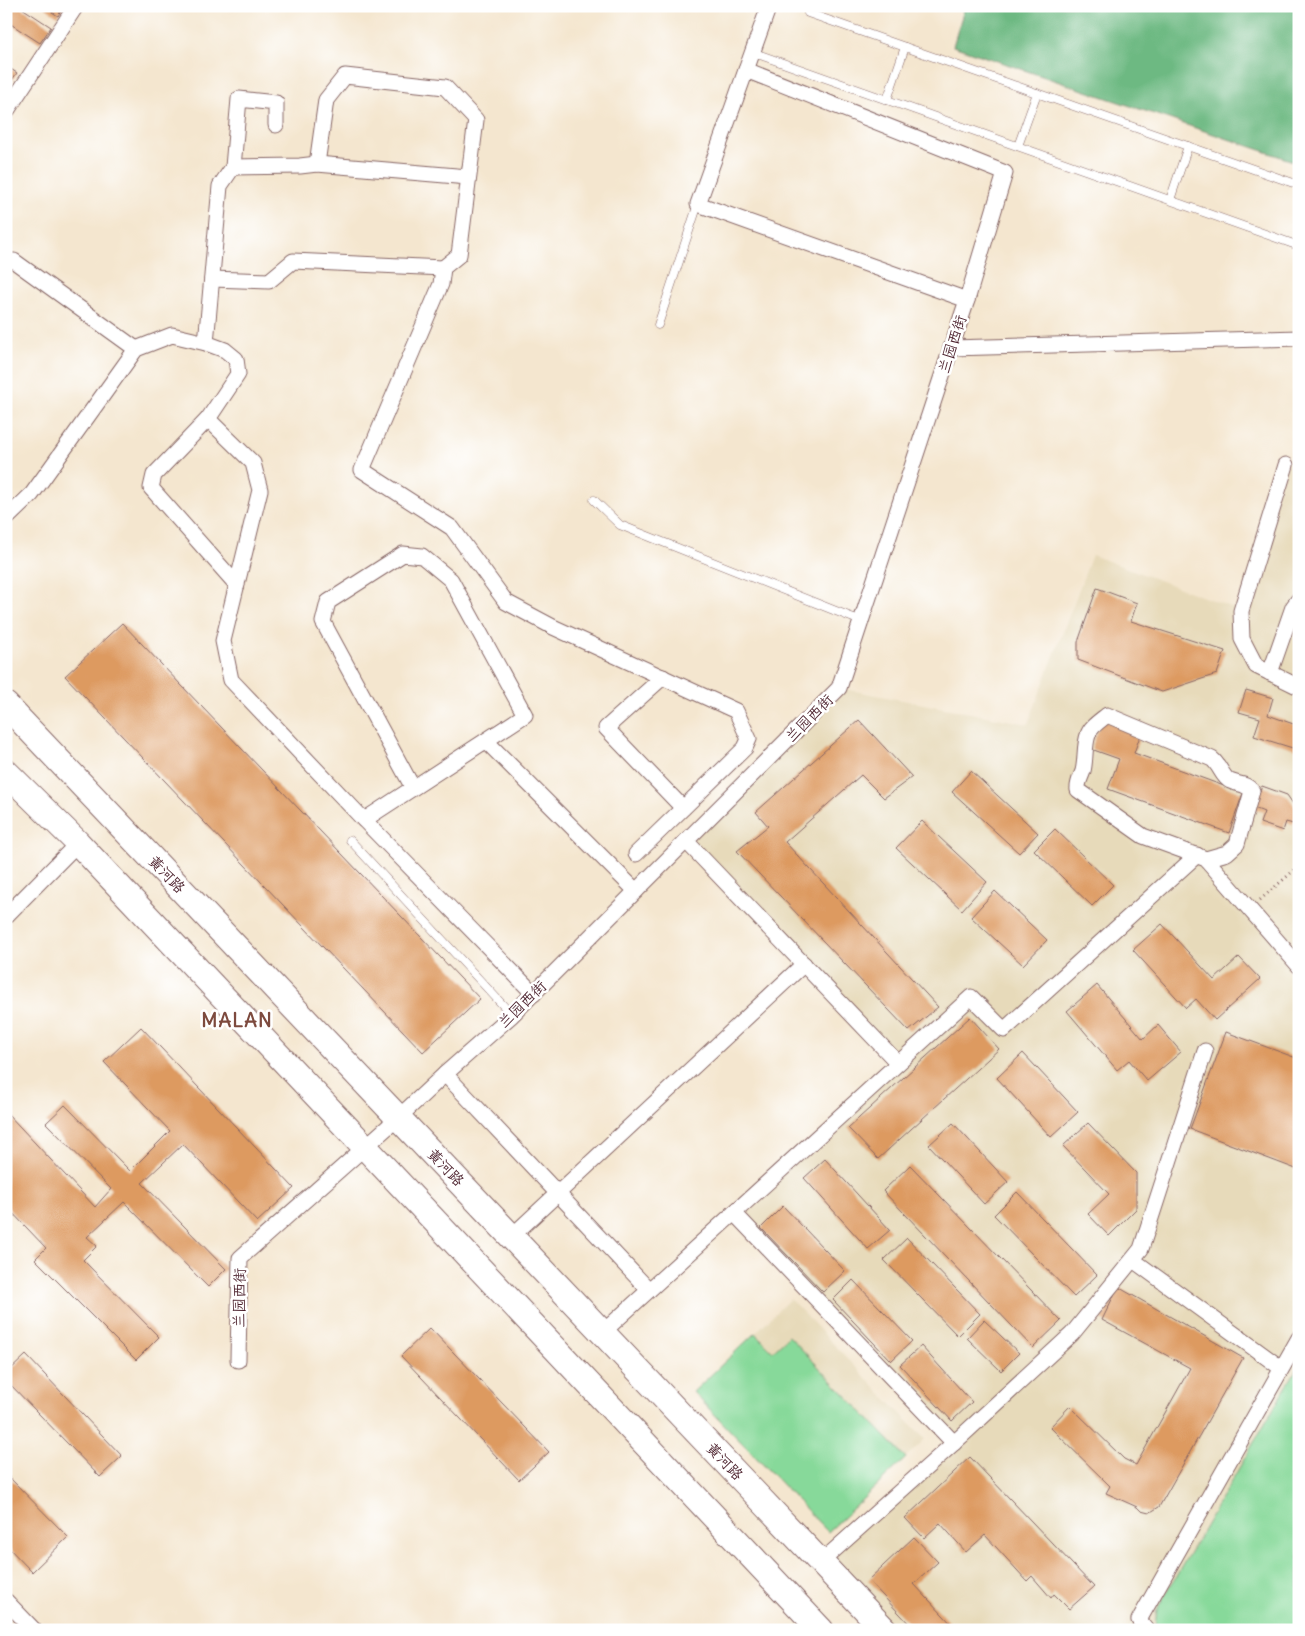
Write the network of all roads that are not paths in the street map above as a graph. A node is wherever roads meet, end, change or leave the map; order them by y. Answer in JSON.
{"nodes":[{"id":1,"x":76,"y":6,"type":"edge"},
{"id":2,"x":769,"y":6,"type":"edge"},
{"id":3,"x":808,"y":13,"type":"dead end"},
{"id":4,"x":905,"y":47,"type":"junction"},
{"id":5,"x":752,"y":52,"type":"junction"},
{"id":6,"x":746,"y":70,"type":"junction"},
{"id":7,"x":1037,"y":93,"type":"junction"},
{"id":8,"x":887,"y":100,"type":"junction"},
{"id":9,"x":6,"y":112,"type":"edge"},
{"id":10,"x":276,"y":125,"type":"dead end"},
{"id":11,"x":1018,"y":146,"type":"junction"},
{"id":12,"x":1188,"y":146,"type":"junction"},
{"id":13,"x":317,"y":164,"type":"junction"},
{"id":14,"x":233,"y":167,"type":"junction"},
{"id":15,"x":468,"y":177,"type":"junction"},
{"id":16,"x":1299,"y":185,"type":"edge"},
{"id":17,"x":1170,"y":200,"type":"junction"},
{"id":18,"x":698,"y":204,"type":"junction"},
{"id":19,"x":1299,"y":246,"type":"edge"},
{"id":20,"x":14,"y":261,"type":"dead end"},
{"id":21,"x":443,"y":268,"type":"junction"},
{"id":22,"x":212,"y":279,"type":"junction"},
{"id":23,"x":967,"y":300,"type":"junction"},
{"id":24,"x":658,"y":324,"type":"dead end"},
{"id":25,"x":1299,"y":338,"type":"edge"},
{"id":26,"x":206,"y":343,"type":"junction"},
{"id":27,"x":951,"y":348,"type":"junction"},
{"id":28,"x":136,"y":349,"type":"junction"},
{"id":29,"x":208,"y":419,"type":"junction"},
{"id":30,"x":1286,"y":465,"type":"dead end"},
{"id":31,"x":594,"y":500,"type":"dead end"},
{"id":32,"x":6,"y":519,"type":"edge"},
{"id":33,"x":237,"y":585,"type":"junction"},
{"id":34,"x":1299,"y":599,"type":"edge"},
{"id":35,"x":861,"y":621,"type":"junction"},
{"id":36,"x":1270,"y":673,"type":"junction"},
{"id":37,"x":663,"y":677,"type":"junction"},
{"id":38,"x":1299,"y":687,"type":"edge"},
{"id":39,"x":6,"y":705,"type":"edge"},
{"id":40,"x":486,"y":741,"type":"junction"},
{"id":41,"x":6,"y":772,"type":"edge"},
{"id":42,"x":413,"y":788,"type":"junction"},
{"id":43,"x":683,"y":808,"type":"junction"},
{"id":44,"x":364,"y":820,"type":"junction"},
{"id":45,"x":350,"y":840,"type":"dead end"},
{"id":46,"x":686,"y":841,"type":"junction"},
{"id":47,"x":78,"y":843,"type":"junction"},
{"id":48,"x":636,"y":854,"type":"dead end"},
{"id":49,"x":1202,"y":857,"type":"junction"},
{"id":50,"x":636,"y":891,"type":"junction"},
{"id":51,"x":6,"y":916,"type":"edge"},
{"id":52,"x":804,"y":964,"type":"junction"},
{"id":53,"x":1299,"y":966,"type":"edge"},
{"id":54,"x":534,"y":994,"type":"junction"},
{"id":55,"x":512,"y":1015,"type":"junction"},
{"id":56,"x":1205,"y":1051,"type":"dead end"},
{"id":57,"x":898,"y":1063,"type":"junction"},
{"id":58,"x":445,"y":1074,"type":"junction"},
{"id":59,"x":398,"y":1117,"type":"junction"},
{"id":60,"x":365,"y":1147,"type":"junction"},
{"id":61,"x":557,"y":1193,"type":"junction"},
{"id":62,"x":734,"y":1213,"type":"junction"},
{"id":63,"x":512,"y":1236,"type":"junction"},
{"id":64,"x":1133,"y":1260,"type":"junction"},
{"id":65,"x":649,"y":1290,"type":"junction"},
{"id":66,"x":602,"y":1333,"type":"junction"},
{"id":67,"x":1299,"y":1338,"type":"edge"},
{"id":68,"x":238,"y":1360,"type":"dead end"},
{"id":69,"x":1281,"y":1368,"type":"junction"},
{"id":70,"x":954,"y":1443,"type":"junction"},
{"id":71,"x":821,"y":1562,"type":"junction"},
{"id":72,"x":6,"y":1601,"type":"edge"},
{"id":73,"x":34,"y":1630,"type":"edge"},
{"id":74,"x":821,"y":1630,"type":"edge"},
{"id":75,"x":885,"y":1630,"type":"edge"},
{"id":76,"x":1147,"y":1630,"type":"edge"}],
"edges":[{"from":1,"to":9,"type":"street"},
{"from":2,"to":5,"type":"street"},
{"from":3,"to":4,"type":"lane"},
{"from":4,"to":7,"type":"lane"},
{"from":4,"to":8,"type":"lane"},
{"from":5,"to":6,"type":"street"},
{"from":5,"to":8,"type":"lane"},
{"from":6,"to":18,"type":"street"},
{"from":6,"to":23,"type":"street"},
{"from":7,"to":11,"type":"lane"},
{"from":7,"to":12,"type":"lane"},
{"from":8,"to":11,"type":"lane"},
{"from":10,"to":14,"type":"street"},
{"from":11,"to":17,"type":"lane"},
{"from":12,"to":16,"type":"lane"},
{"from":12,"to":17,"type":"lane"},
{"from":13,"to":14,"type":"street"},
{"from":13,"to":15,"type":"street"},
{"from":13,"to":15,"type":"street"},
{"from":14,"to":22,"type":"street"},
{"from":15,"to":21,"type":"street"},
{"from":17,"to":19,"type":"lane"},
{"from":18,"to":23,"type":"street","name":"兰园西街"},
{"from":18,"to":24,"type":"lane"},
{"from":20,"to":28,"type":"street"},
{"from":21,"to":22,"type":"street"},
{"from":21,"to":37,"type":"street"},
{"from":22,"to":26,"type":"street"},
{"from":23,"to":27,"type":"street","name":"兰园西街"},
{"from":25,"to":27,"type":"street"},
{"from":26,"to":28,"type":"street"},
{"from":26,"to":29,"type":"street"},
{"from":27,"to":35,"type":"street","name":"兰园西街"},
{"from":28,"to":32,"type":"street"},
{"from":29,"to":33,"type":"street"},
{"from":29,"to":33,"type":"street"},
{"from":30,"to":36,"type":"street"},
{"from":31,"to":35,"type":"lane"},
{"from":33,"to":44,"type":"street"},
{"from":34,"to":36,"type":"street"},
{"from":35,"to":46,"type":"street","name":"兰园西街"},
{"from":36,"to":38,"type":"street"},
{"from":37,"to":43,"type":"street"},
{"from":37,"to":43,"type":"street"},
{"from":39,"to":59,"type":"main road","name":"黄河路"},
{"from":40,"to":42,"type":"street"},
{"from":40,"to":42,"type":"street"},
{"from":40,"to":50,"type":"street"},
{"from":41,"to":47,"type":"main road"},
{"from":42,"to":44,"type":"street"},
{"from":43,"to":48,"type":"street"},
{"from":44,"to":54,"type":"street"},
{"from":45,"to":55,"type":"lane"},
{"from":46,"to":50,"type":"street","name":"兰园西街"},
{"from":46,"to":52,"type":"street"},
{"from":47,"to":51,"type":"street"},
{"from":47,"to":60,"type":"main road"},
{"from":49,"to":49,"type":"street"},
{"from":49,"to":53,"type":"street"},
{"from":49,"to":57,"type":"street"},
{"from":50,"to":54,"type":"street","name":"兰园西街"},
{"from":52,"to":57,"type":"street"},
{"from":52,"to":61,"type":"street"},
{"from":54,"to":55,"type":"street","name":"兰园西街"},
{"from":55,"to":58,"type":"street","name":"兰园西街"},
{"from":56,"to":64,"type":"street"},
{"from":57,"to":62,"type":"street"},
{"from":58,"to":59,"type":"street","name":"兰园西街"},
{"from":58,"to":61,"type":"street"},
{"from":59,"to":60,"type":"street","name":"兰园西街"},
{"from":59,"to":63,"type":"main road","name":"黄河路"},
{"from":60,"to":68,"type":"street","name":"兰园西街"},
{"from":60,"to":74,"type":"main road"},
{"from":61,"to":63,"type":"street"},
{"from":61,"to":65,"type":"street"},
{"from":62,"to":65,"type":"street"},
{"from":62,"to":70,"type":"street"},
{"from":63,"to":66,"type":"main road","name":"黄河路"},
{"from":64,"to":69,"type":"street"},
{"from":64,"to":70,"type":"street"},
{"from":65,"to":66,"type":"street"},
{"from":66,"to":71,"type":"main road","name":"黄河路"},
{"from":67,"to":69,"type":"street"},
{"from":69,"to":76,"type":"street"},
{"from":70,"to":71,"type":"street"},
{"from":71,"to":75,"type":"main road","name":"黄河路"},
{"from":72,"to":73,"type":"street"}]}
